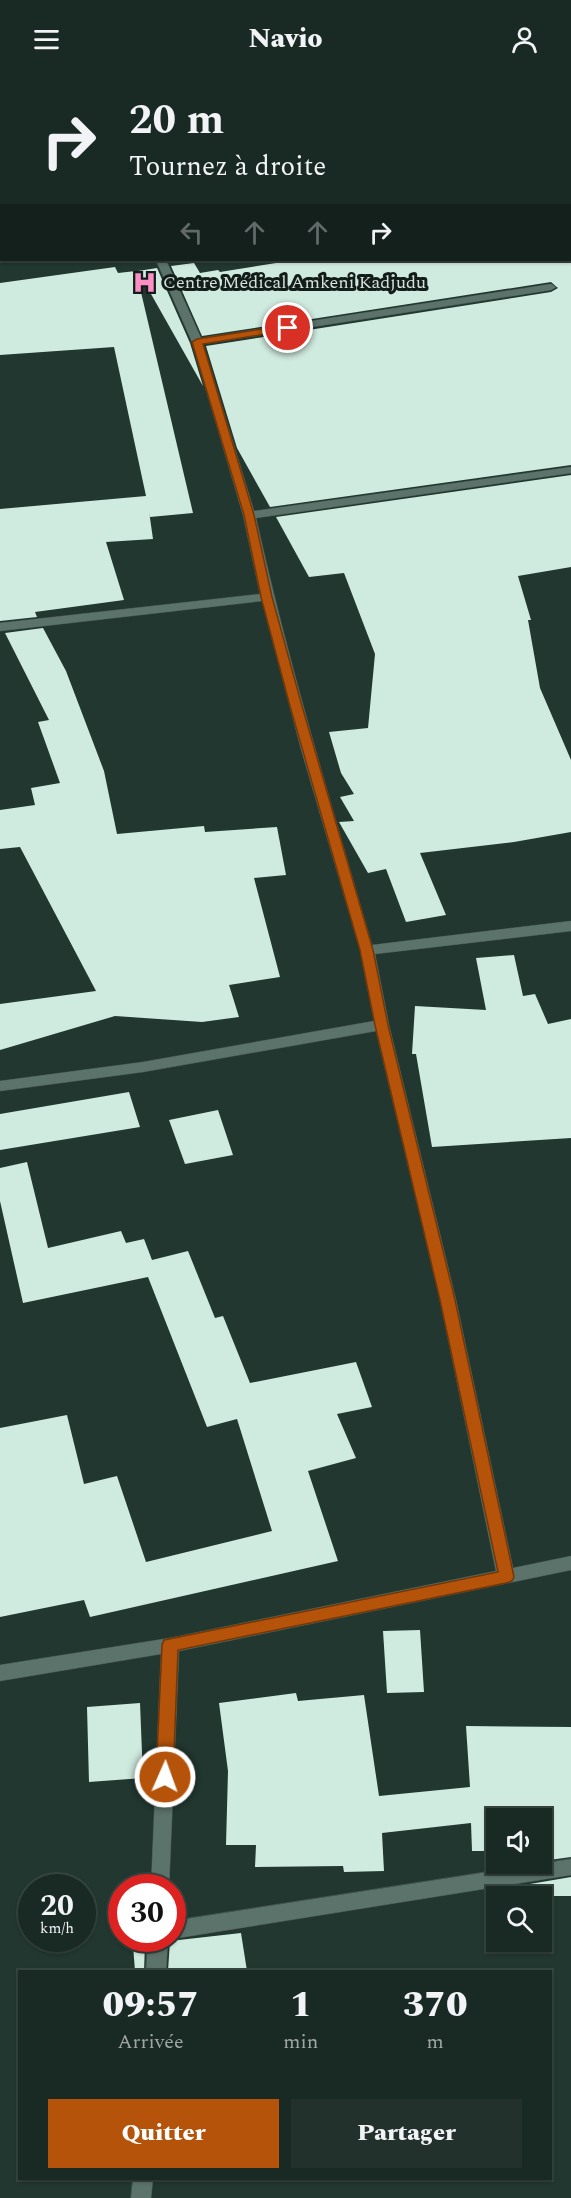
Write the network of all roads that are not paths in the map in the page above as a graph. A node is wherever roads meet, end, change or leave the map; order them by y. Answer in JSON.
{"nodes":[{"id":1,"x":161,"y":261,"type":"edge"},
{"id":2,"x":550,"y":287,"type":"dead end"},
{"id":3,"x":197,"y":342,"type":"junction"},
{"id":4,"x":571,"y":470,"type":"edge"},
{"id":5,"x":249,"y":515,"type":"junction"},
{"id":6,"x":267,"y":597,"type":"junction"},
{"id":7,"x":0,"y":627,"type":"edge"},
{"id":8,"x":571,"y":926,"type":"edge"},
{"id":9,"x":367,"y":950,"type":"junction"},
{"id":10,"x":381,"y":1025,"type":"junction"},
{"id":11,"x":0,"y":1086,"type":"edge"},
{"id":12,"x":571,"y":1563,"type":"edge"},
{"id":13,"x":506,"y":1577,"type":"junction"},
{"id":14,"x":170,"y":1645,"type":"junction"},
{"id":15,"x":0,"y":1673,"type":"edge"},
{"id":16,"x":571,"y":1867,"type":"edge"},
{"id":17,"x":161,"y":1874,"type":"edge"},
{"id":18,"x":186,"y":1928,"type":"edge"},
{"id":19,"x":157,"y":1952,"type":"edge"},
{"id":20,"x":156,"y":1970,"type":"edge"},
{"id":21,"x":142,"y":2180,"type":"edge"},
{"id":22,"x":141,"y":2198,"type":"edge"}],
"edges":[{"from":1,"to":3,"type":"street"},
{"from":2,"to":3,"type":"street"},
{"from":3,"to":5,"type":"street"},
{"from":4,"to":5,"type":"street"},
{"from":5,"to":6,"type":"street"},
{"from":6,"to":7,"type":"street"},
{"from":6,"to":9,"type":"street"},
{"from":8,"to":9,"type":"street"},
{"from":9,"to":10,"type":"street"},
{"from":10,"to":11,"type":"street"},
{"from":10,"to":13,"type":"street"},
{"from":12,"to":13,"type":"street"},
{"from":13,"to":14,"type":"street"},
{"from":14,"to":15,"type":"street"},
{"from":14,"to":17,"type":"street"},
{"from":16,"to":18,"type":"street"},
{"from":19,"to":20,"type":"street"},
{"from":21,"to":22,"type":"street"}]}
